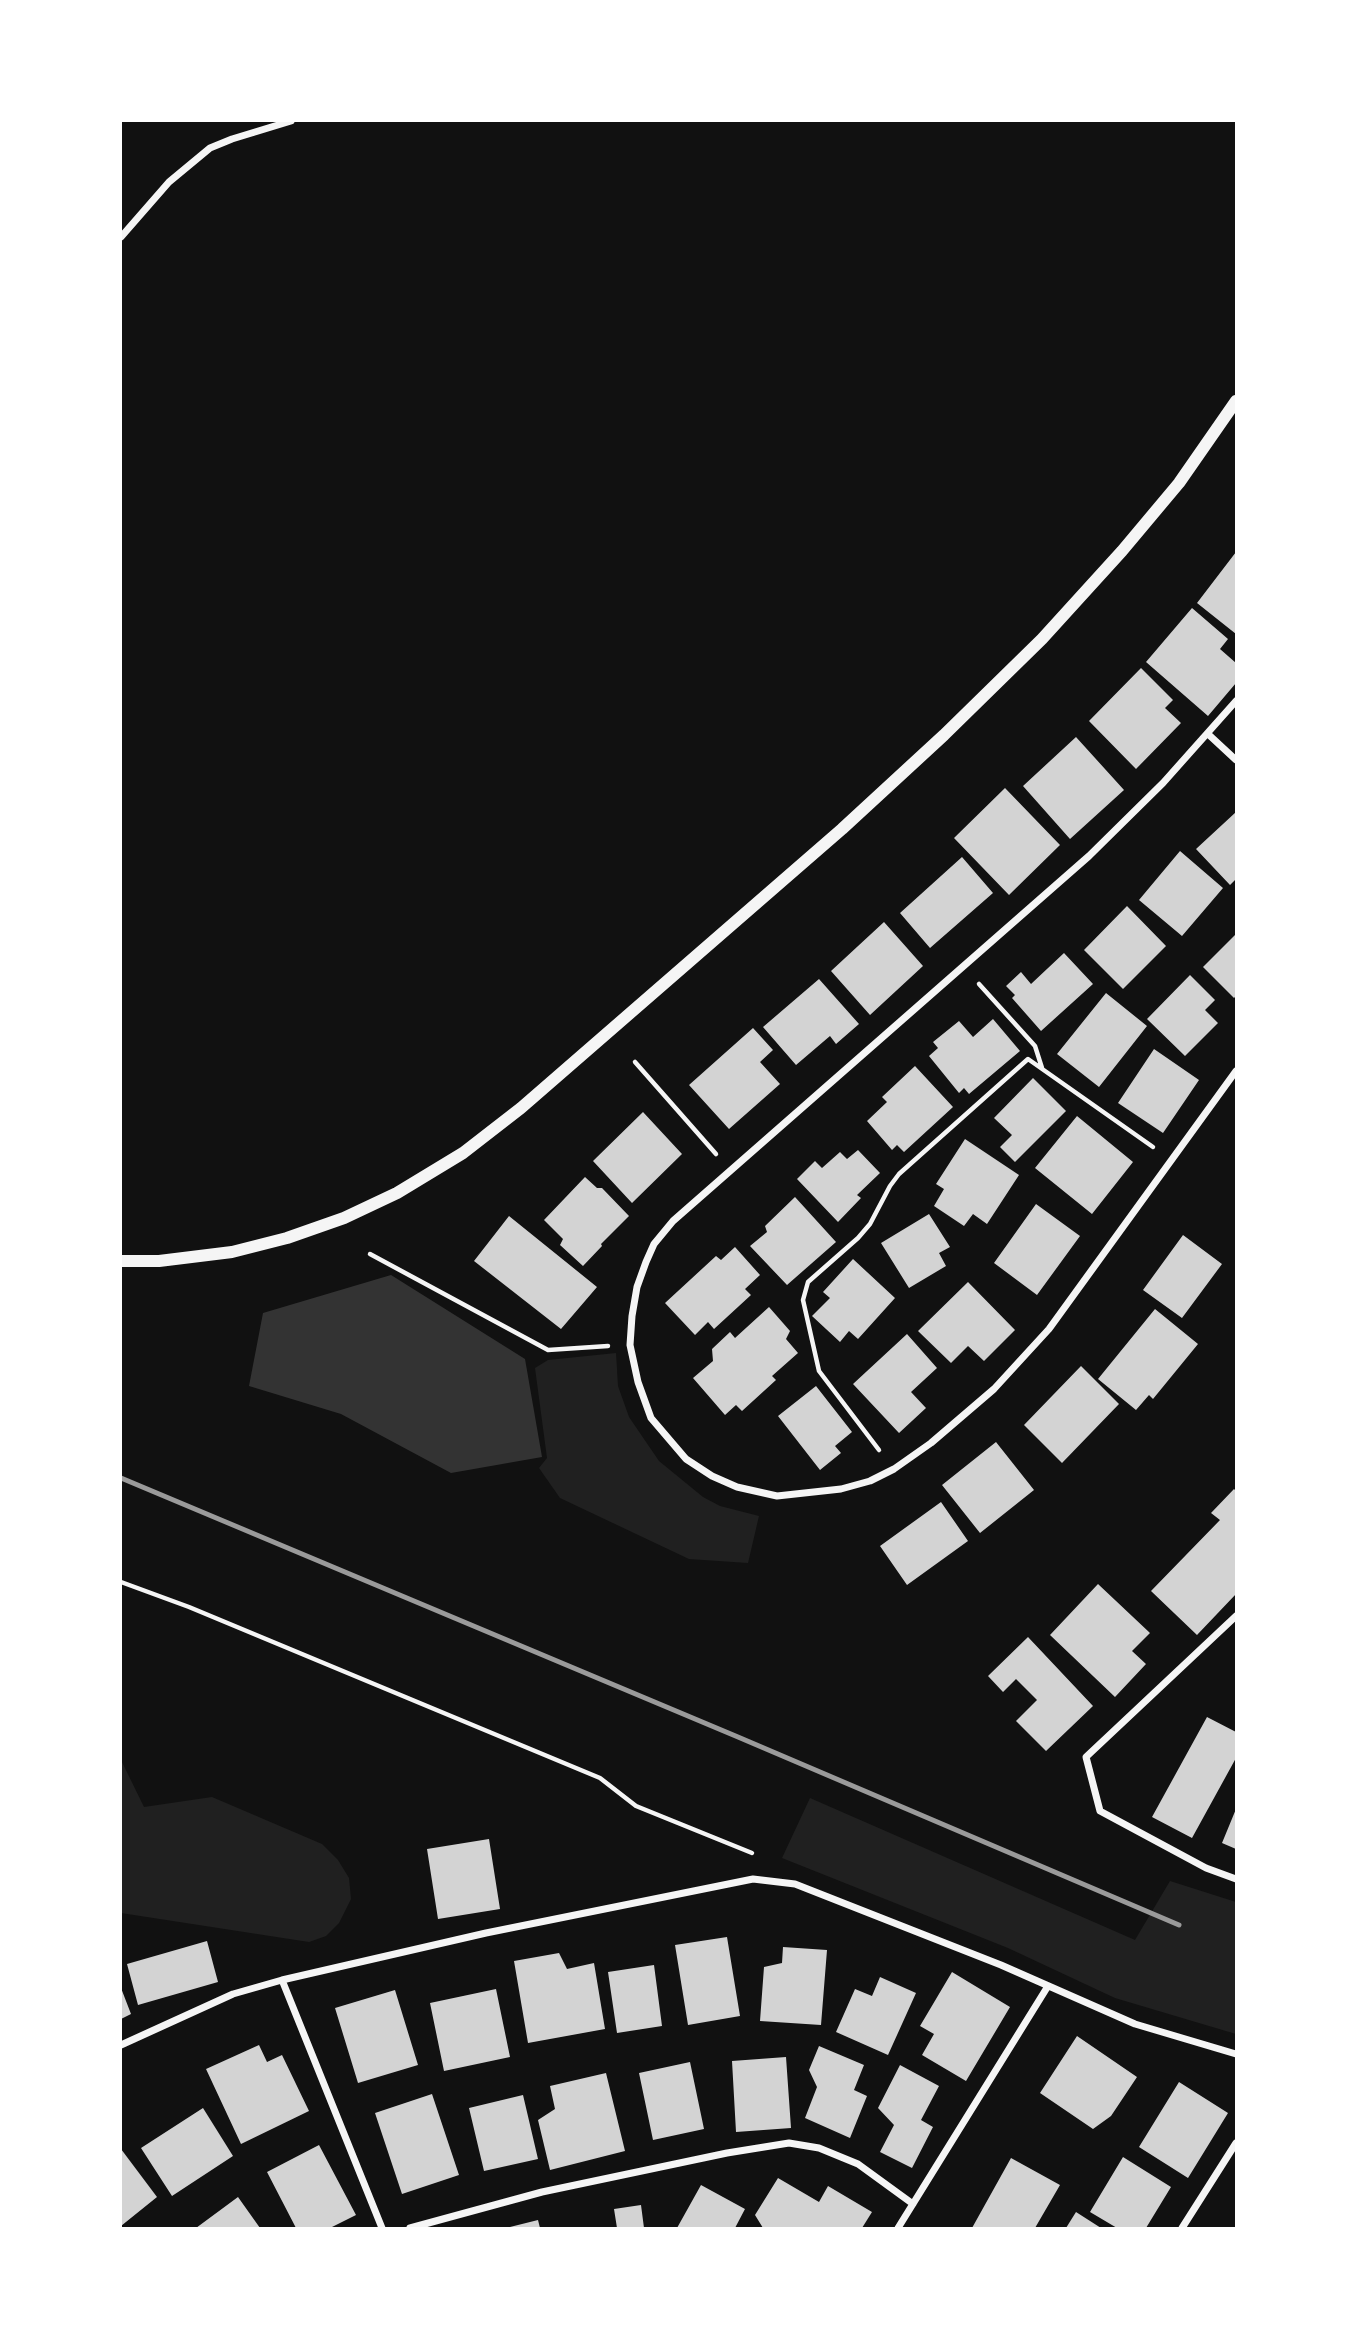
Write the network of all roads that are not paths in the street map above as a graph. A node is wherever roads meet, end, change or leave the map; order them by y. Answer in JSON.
{"nodes":[{"id":1,"x":291,"y":121,"type":"edge"},
{"id":2,"x":121,"y":237,"type":"edge"},
{"id":3,"x":1236,"y":401,"type":"edge"},
{"id":4,"x":1236,"y":701,"type":"edge"},
{"id":5,"x":1208,"y":734,"type":"junction"},
{"id":6,"x":1236,"y":760,"type":"edge"},
{"id":7,"x":1236,"y":1071,"type":"edge"},
{"id":8,"x":121,"y":1261,"type":"edge"},
{"id":9,"x":1236,"y":1616,"type":"edge"},
{"id":10,"x":1236,"y":1879,"type":"edge"},
{"id":11,"x":282,"y":1980,"type":"junction"},
{"id":12,"x":1048,"y":1986,"type":"junction"},
{"id":13,"x":121,"y":2045,"type":"edge"},
{"id":14,"x":1236,"y":2054,"type":"edge"},
{"id":15,"x":1236,"y":2143,"type":"edge"},
{"id":16,"x":913,"y":2204,"type":"junction"},
{"id":17,"x":382,"y":2228,"type":"edge"},
{"id":18,"x":410,"y":2228,"type":"edge"},
{"id":19,"x":898,"y":2228,"type":"edge"},
{"id":20,"x":1182,"y":2228,"type":"edge"}],
"edges":[{"from":1,"to":2,"type":"street"},
{"from":3,"to":8,"type":"street"},
{"from":4,"to":5,"type":"street"},
{"from":5,"to":6,"type":"street"},
{"from":5,"to":7,"type":"street"},
{"from":9,"to":10,"type":"street"},
{"from":11,"to":12,"type":"street"},
{"from":11,"to":13,"type":"street"},
{"from":11,"to":17,"type":"street"},
{"from":12,"to":14,"type":"street"},
{"from":12,"to":16,"type":"street"},
{"from":15,"to":20,"type":"street"},
{"from":16,"to":18,"type":"street"},
{"from":16,"to":19,"type":"street"}]}
